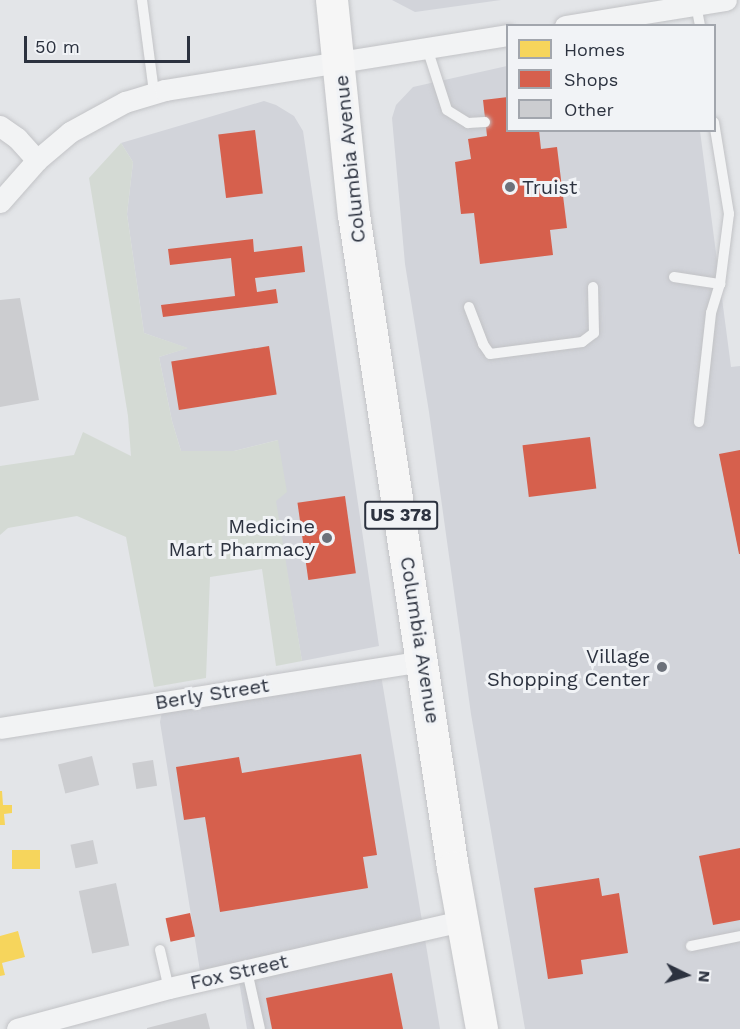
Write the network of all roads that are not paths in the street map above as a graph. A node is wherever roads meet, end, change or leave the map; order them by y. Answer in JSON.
{"nodes":[{"id":1,"x":142,"y":0,"type":"edge"},
{"id":2,"x":332,"y":0,"type":"edge"},
{"id":3,"x":726,"y":0,"type":"edge"},
{"id":4,"x":698,"y":15,"type":"edge"},
{"id":5,"x":589,"y":24,"type":"edge"},
{"id":6,"x":506,"y":35,"type":"edge"},
{"id":7,"x":427,"y":48,"type":"junction"},
{"id":8,"x":339,"y":62,"type":"junction"},
{"id":9,"x":154,"y":93,"type":"junction"},
{"id":10,"x":485,"y":122,"type":"dead end"},
{"id":11,"x":0,"y":126,"type":"edge"},
{"id":12,"x":716,"y":132,"type":"edge"},
{"id":13,"x":37,"y":160,"type":"junction"},
{"id":14,"x":0,"y":202,"type":"edge"},
{"id":15,"x":674,"y":277,"type":"dead end"},
{"id":16,"x":720,"y":284,"type":"junction"},
{"id":17,"x":593,"y":287,"type":"dead end"},
{"id":18,"x":469,"y":307,"type":"dead end"},
{"id":19,"x":699,"y":422,"type":"dead end"},
{"id":20,"x":424,"y":661,"type":"junction"},
{"id":21,"x":0,"y":728,"type":"edge"},
{"id":22,"x":462,"y":921,"type":"junction"},
{"id":23,"x":740,"y":936,"type":"edge"},
{"id":24,"x":691,"y":946,"type":"dead end"},
{"id":25,"x":160,"y":950,"type":"dead end"},
{"id":26,"x":247,"y":971,"type":"junction"},
{"id":27,"x":169,"y":988,"type":"junction"},
{"id":28,"x":26,"y":1028,"type":"edge"},
{"id":29,"x":260,"y":1029,"type":"edge"},
{"id":30,"x":482,"y":1029,"type":"edge"}],
"edges":[{"from":1,"to":9,"type":"lane"},
{"from":2,"to":8,"type":"main road","name":"Columbia Avenue","number":"US 378"},
{"from":3,"to":4,"type":"street"},
{"from":4,"to":5,"type":"street"},
{"from":6,"to":7,"type":"street"},
{"from":7,"to":8,"type":"street"},
{"from":7,"to":10,"type":"lane"},
{"from":8,"to":9,"type":"street"},
{"from":8,"to":20,"type":"main road","name":"Columbia Avenue","number":"US 378"},
{"from":9,"to":13,"type":"street"},
{"from":11,"to":13,"type":"street"},
{"from":12,"to":16,"type":"lane"},
{"from":13,"to":14,"type":"street"},
{"from":15,"to":16,"type":"lane"},
{"from":16,"to":19,"type":"lane"},
{"from":17,"to":18,"type":"lane"},
{"from":20,"to":21,"type":"street","name":"Berly Street"},
{"from":20,"to":22,"type":"main road","name":"Columbia Avenue","number":"US 378"},
{"from":22,"to":26,"type":"street","name":"Fox Street"},
{"from":22,"to":30,"type":"main road","name":"Columbia Avenue","number":"US 378"},
{"from":23,"to":24,"type":"lane"},
{"from":25,"to":27,"type":"lane"},
{"from":26,"to":27,"type":"street","name":"Fox Street"},
{"from":26,"to":29,"type":"lane"},
{"from":27,"to":28,"type":"street","name":"Fox Street"}]}
